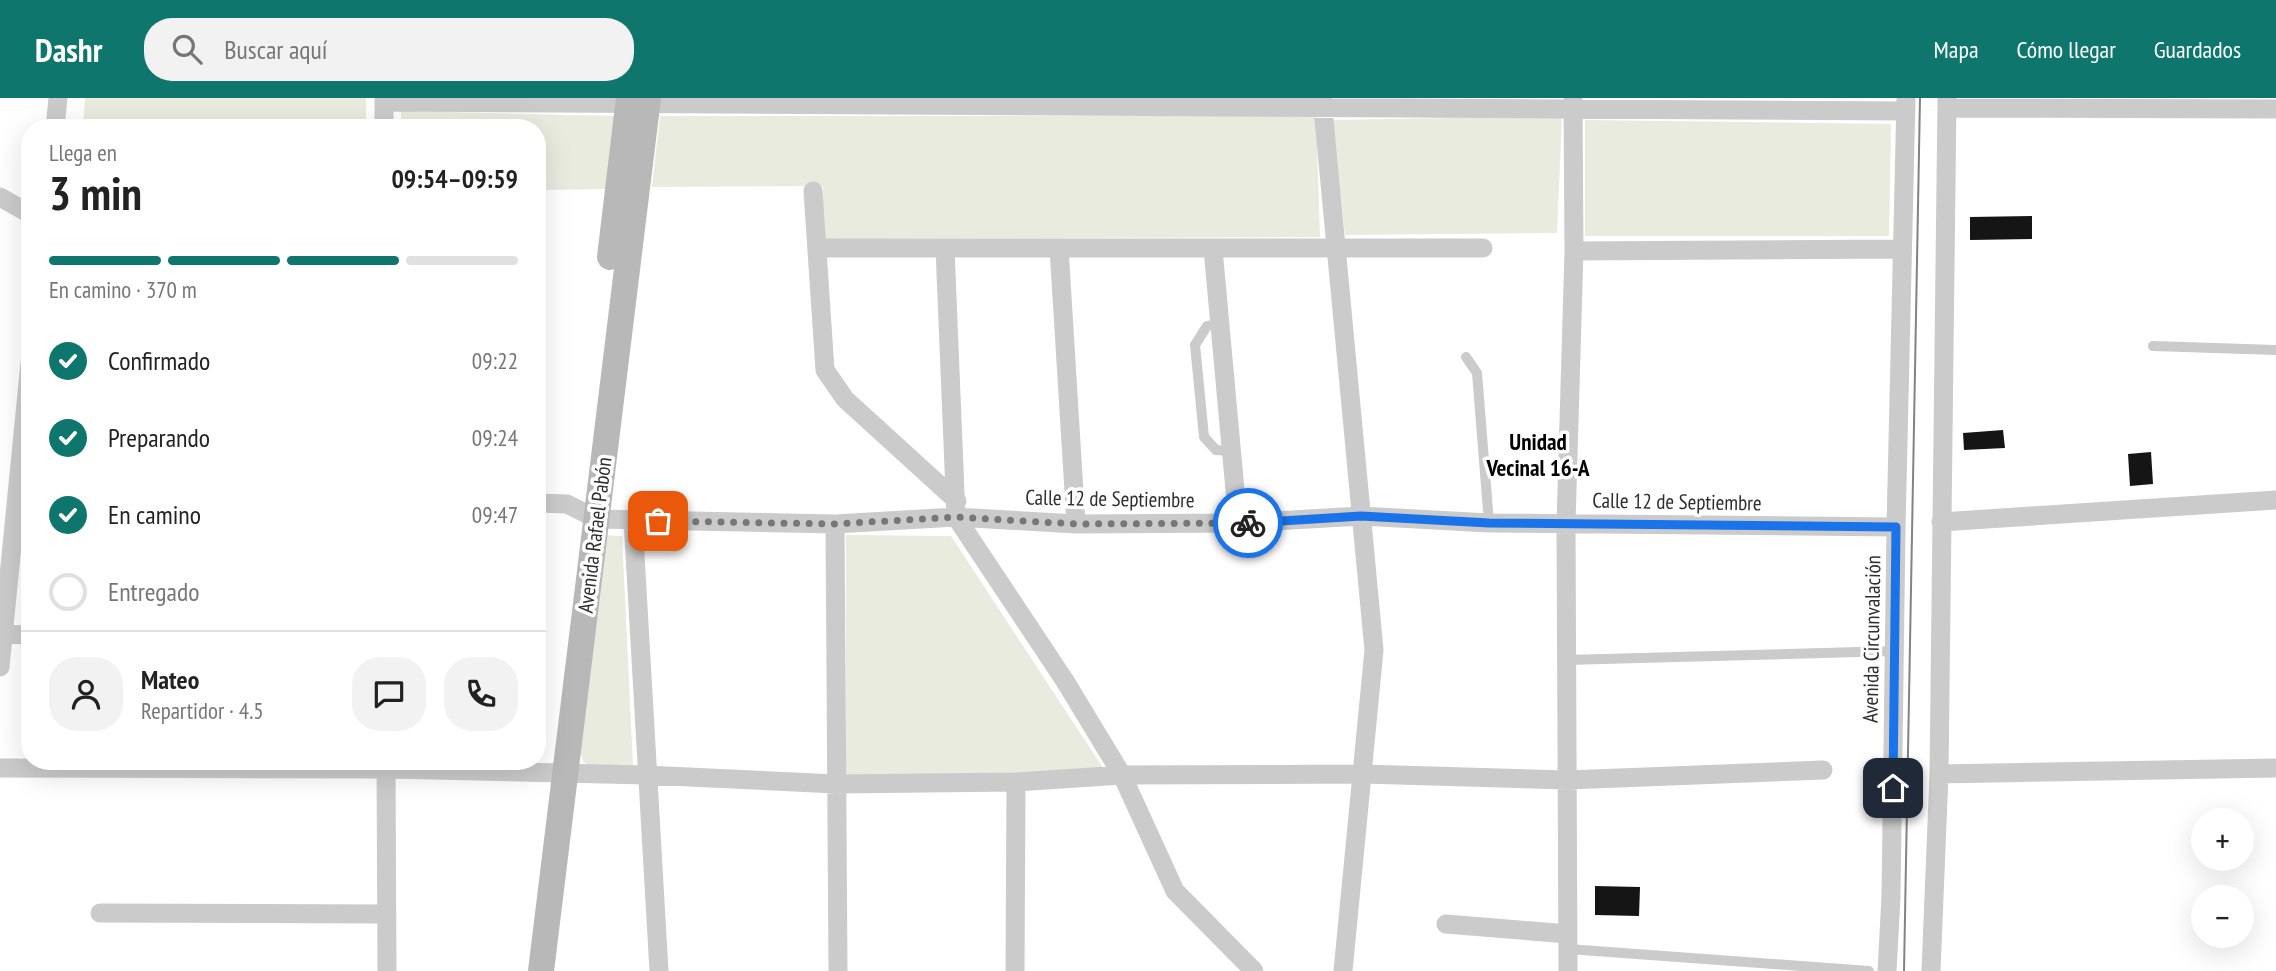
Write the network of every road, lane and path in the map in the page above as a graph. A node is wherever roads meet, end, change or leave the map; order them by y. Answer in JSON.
{"nodes":[{"id":1,"x":58,"y":98,"type":"edge"},
{"id":2,"x":384,"y":100,"type":"edge"},
{"id":3,"x":638,"y":100,"type":"edge"},
{"id":4,"x":1169,"y":102,"type":"edge"},
{"id":5,"x":1323,"y":103,"type":"edge"},
{"id":6,"x":1573,"y":103,"type":"edge"},
{"id":7,"x":1947,"y":103,"type":"edge"},
{"id":8,"x":1906,"y":105,"type":"edge"},
{"id":9,"x":2276,"y":109,"type":"edge"},
{"id":10,"x":56,"y":119,"type":"edge"},
{"id":11,"x":384,"y":119,"type":"edge"},
{"id":12,"x":813,"y":191,"type":"dead end"},
{"id":13,"x":0,"y":197,"type":"edge"},
{"id":14,"x":21,"y":209,"type":"edge"},
{"id":15,"x":818,"y":247,"type":"junction"},
{"id":16,"x":1059,"y":247,"type":"junction"},
{"id":17,"x":945,"y":248,"type":"junction"},
{"id":18,"x":1483,"y":248,"type":"dead end"},
{"id":19,"x":1213,"y":249,"type":"junction"},
{"id":20,"x":1336,"y":249,"type":"junction"},
{"id":21,"x":1902,"y":249,"type":"junction"},
{"id":22,"x":1574,"y":251,"type":"junction"},
{"id":23,"x":2153,"y":346,"type":"dead end"},
{"id":24,"x":2276,"y":350,"type":"edge"},
{"id":25,"x":1466,"y":357,"type":"dead end"},
{"id":26,"x":2276,"y":500,"type":"edge"},
{"id":27,"x":546,"y":503,"type":"edge"},
{"id":28,"x":21,"y":507,"type":"edge"},
{"id":29,"x":956,"y":509,"type":"junction"},
{"id":30,"x":589,"y":515,"type":"junction"},
{"id":31,"x":1361,"y":516,"type":"junction"},
{"id":32,"x":633,"y":520,"type":"junction"},
{"id":33,"x":1941,"y":522,"type":"junction"},
{"id":34,"x":1238,"y":523,"type":"junction"},
{"id":35,"x":1489,"y":523,"type":"junction"},
{"id":36,"x":835,"y":524,"type":"junction"},
{"id":37,"x":1076,"y":524,"type":"junction"},
{"id":38,"x":1566,"y":524,"type":"junction"},
{"id":39,"x":1896,"y":527,"type":"junction"},
{"id":40,"x":1,"y":634,"type":"edge"},
{"id":41,"x":21,"y":635,"type":"edge"},
{"id":42,"x":1895,"y":651,"type":"junction"},
{"id":43,"x":1566,"y":660,"type":"junction"},
{"id":44,"x":0,"y":667,"type":"edge"},
{"id":45,"x":0,"y":768,"type":"edge"},
{"id":46,"x":21,"y":768,"type":"edge"},
{"id":47,"x":2276,"y":768,"type":"edge"},
{"id":48,"x":386,"y":770,"type":"edge"},
{"id":49,"x":481,"y":770,"type":"edge"},
{"id":50,"x":1823,"y":770,"type":"dead end"},
{"id":51,"x":557,"y":774,"type":"junction"},
{"id":52,"x":1363,"y":774,"type":"junction"},
{"id":53,"x":1939,"y":774,"type":"junction"},
{"id":54,"x":646,"y":775,"type":"junction"},
{"id":55,"x":1122,"y":775,"type":"junction"},
{"id":56,"x":1567,"y":780,"type":"junction"},
{"id":57,"x":1016,"y":782,"type":"junction"},
{"id":58,"x":836,"y":784,"type":"junction"},
{"id":59,"x":100,"y":913,"type":"dead end"},
{"id":60,"x":386,"y":914,"type":"junction"},
{"id":61,"x":1446,"y":924,"type":"dead end"},
{"id":62,"x":1568,"y":942,"type":"junction"},
{"id":63,"x":387,"y":971,"type":"edge"},
{"id":64,"x":524,"y":971,"type":"edge"},
{"id":65,"x":541,"y":971,"type":"edge"},
{"id":66,"x":659,"y":971,"type":"edge"},
{"id":67,"x":838,"y":971,"type":"edge"},
{"id":68,"x":1015,"y":971,"type":"edge"},
{"id":69,"x":1254,"y":971,"type":"edge"},
{"id":70,"x":1343,"y":971,"type":"edge"},
{"id":71,"x":1568,"y":971,"type":"edge"},
{"id":72,"x":1869,"y":971,"type":"edge"},
{"id":73,"x":1887,"y":971,"type":"edge"},
{"id":74,"x":1931,"y":971,"type":"edge"}],
"edges":[{"from":1,"to":10,"type":"street"},
{"from":2,"to":3,"type":"street"},
{"from":2,"to":11,"type":"street"},
{"from":3,"to":4,"type":"street"},
{"from":3,"to":30,"type":"main road","name":"Avenida Rafael Pabón"},
{"from":4,"to":5,"type":"street"},
{"from":5,"to":6,"type":"street"},
{"from":5,"to":20,"type":"street"},
{"from":6,"to":8,"type":"street"},
{"from":6,"to":22,"type":"street"},
{"from":7,"to":9,"type":"street"},
{"from":7,"to":33,"type":"street"},
{"from":8,"to":21,"type":"street","name":"Avenida Circunvalación"},
{"from":12,"to":15,"type":"street"},
{"from":13,"to":14,"type":"street"},
{"from":15,"to":17,"type":"street"},
{"from":15,"to":29,"type":"street"},
{"from":16,"to":17,"type":"street"},
{"from":16,"to":19,"type":"street"},
{"from":16,"to":37,"type":"street"},
{"from":17,"to":29,"type":"street"},
{"from":18,"to":20,"type":"street"},
{"from":19,"to":20,"type":"street"},
{"from":19,"to":34,"type":"street"},
{"from":20,"to":31,"type":"street"},
{"from":21,"to":22,"type":"street"},
{"from":21,"to":39,"type":"street","name":"Avenida Circunvalación"},
{"from":22,"to":38,"type":"street"},
{"from":23,"to":24,"type":"lane"},
{"from":25,"to":35,"type":"lane"},
{"from":26,"to":33,"type":"street"},
{"from":27,"to":30,"type":"street","name":"Calle 12 de Septiembre"},
{"from":28,"to":40,"type":"street"},
{"from":29,"to":36,"type":"street","name":"Calle 12 de Septiembre"},
{"from":29,"to":37,"type":"street","name":"Calle 12 de Septiembre"},
{"from":29,"to":55,"type":"street"},
{"from":30,"to":32,"type":"street","name":"Calle 12 de Septiembre"},
{"from":30,"to":51,"type":"main road","name":"Avenida Rafael Pabón"},
{"from":31,"to":34,"type":"street","name":"Calle 12 de Septiembre"},
{"from":31,"to":35,"type":"street","name":"Calle 12 de Septiembre"},
{"from":31,"to":52,"type":"street"},
{"from":32,"to":36,"type":"street","name":"Calle 12 de Septiembre"},
{"from":32,"to":54,"type":"street"},
{"from":33,"to":53,"type":"street"},
{"from":34,"to":37,"type":"street","name":"Calle 12 de Septiembre"},
{"from":35,"to":38,"type":"street","name":"Calle 12 de Septiembre"},
{"from":36,"to":58,"type":"street"},
{"from":38,"to":39,"type":"street","name":"Calle 12 de Septiembre"},
{"from":38,"to":43,"type":"street"},
{"from":39,"to":42,"type":"street","name":"Avenida Circunvalación"},
{"from":40,"to":41,"type":"street"},
{"from":40,"to":44,"type":"street"},
{"from":42,"to":43,"type":"lane"},
{"from":42,"to":73,"type":"street","name":"Avenida Circunvalación"},
{"from":43,"to":56,"type":"street"},
{"from":45,"to":46,"type":"street"},
{"from":47,"to":53,"type":"street"},
{"from":48,"to":60,"type":"street"},
{"from":49,"to":51,"type":"street"},
{"from":50,"to":56,"type":"street"},
{"from":51,"to":54,"type":"street"},
{"from":51,"to":64,"type":"main road","name":"Avenida Rafael Pabón"},
{"from":51,"to":65,"type":"main road","name":"Avenida Rafael Pabón"},
{"from":52,"to":55,"type":"street"},
{"from":52,"to":56,"type":"street"},
{"from":52,"to":70,"type":"street"},
{"from":53,"to":74,"type":"street"},
{"from":54,"to":58,"type":"street"},
{"from":54,"to":66,"type":"street"},
{"from":55,"to":57,"type":"street"},
{"from":55,"to":69,"type":"street"},
{"from":56,"to":62,"type":"street"},
{"from":57,"to":58,"type":"street"},
{"from":57,"to":68,"type":"street"},
{"from":58,"to":67,"type":"street"},
{"from":59,"to":60,"type":"street"},
{"from":60,"to":63,"type":"street"},
{"from":61,"to":62,"type":"street"},
{"from":62,"to":71,"type":"street"},
{"from":62,"to":72,"type":"lane"}]}
